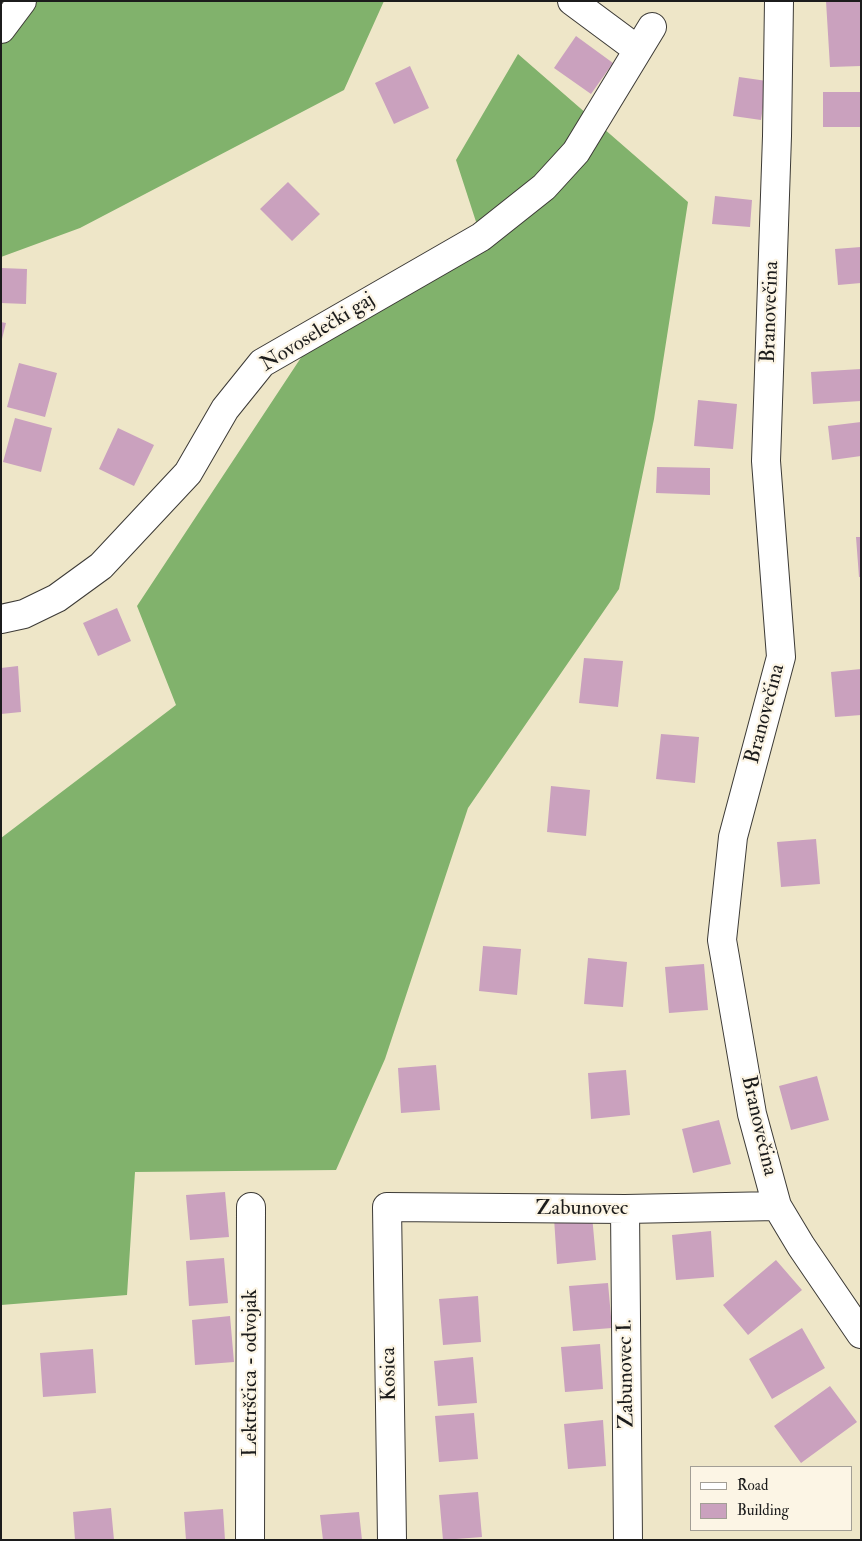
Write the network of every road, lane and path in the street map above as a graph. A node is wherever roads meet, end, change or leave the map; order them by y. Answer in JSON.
{"nodes":[{"id":1,"x":22,"y":1,"type":"edge"},
{"id":2,"x":572,"y":1,"type":"edge"},
{"id":3,"x":779,"y":1,"type":"edge"},
{"id":4,"x":1,"y":29,"type":"edge"},
{"id":5,"x":1,"y":619,"type":"edge"},
{"id":6,"x":778,"y":1206,"type":"junction"},
{"id":7,"x":251,"y":1207,"type":"dead end"},
{"id":8,"x":387,"y":1207,"type":"joint"},
{"id":9,"x":625,"y":1209,"type":"junction"},
{"id":10,"x":861,"y":1334,"type":"edge"},
{"id":11,"x":250,"y":1540,"type":"edge"},
{"id":12,"x":392,"y":1540,"type":"edge"},
{"id":13,"x":628,"y":1540,"type":"edge"}],
"edges":[{"from":1,"to":4,"type":"street"},
{"from":2,"to":5,"type":"street","name":"Novoselečki gaj"},
{"from":3,"to":6,"type":"street","name":"Branovečina"},
{"from":6,"to":9,"type":"street","name":"Zabunovec"},
{"from":6,"to":10,"type":"street","name":"Branovečina"},
{"from":7,"to":11,"type":"street","name":"Lektrščica - odvojak"},
{"from":8,"to":9,"type":"street","name":"Zabunovec"},
{"from":8,"to":12,"type":"street","name":"Kosica"},
{"from":9,"to":13,"type":"street","name":"Zabunovec I."}]}
